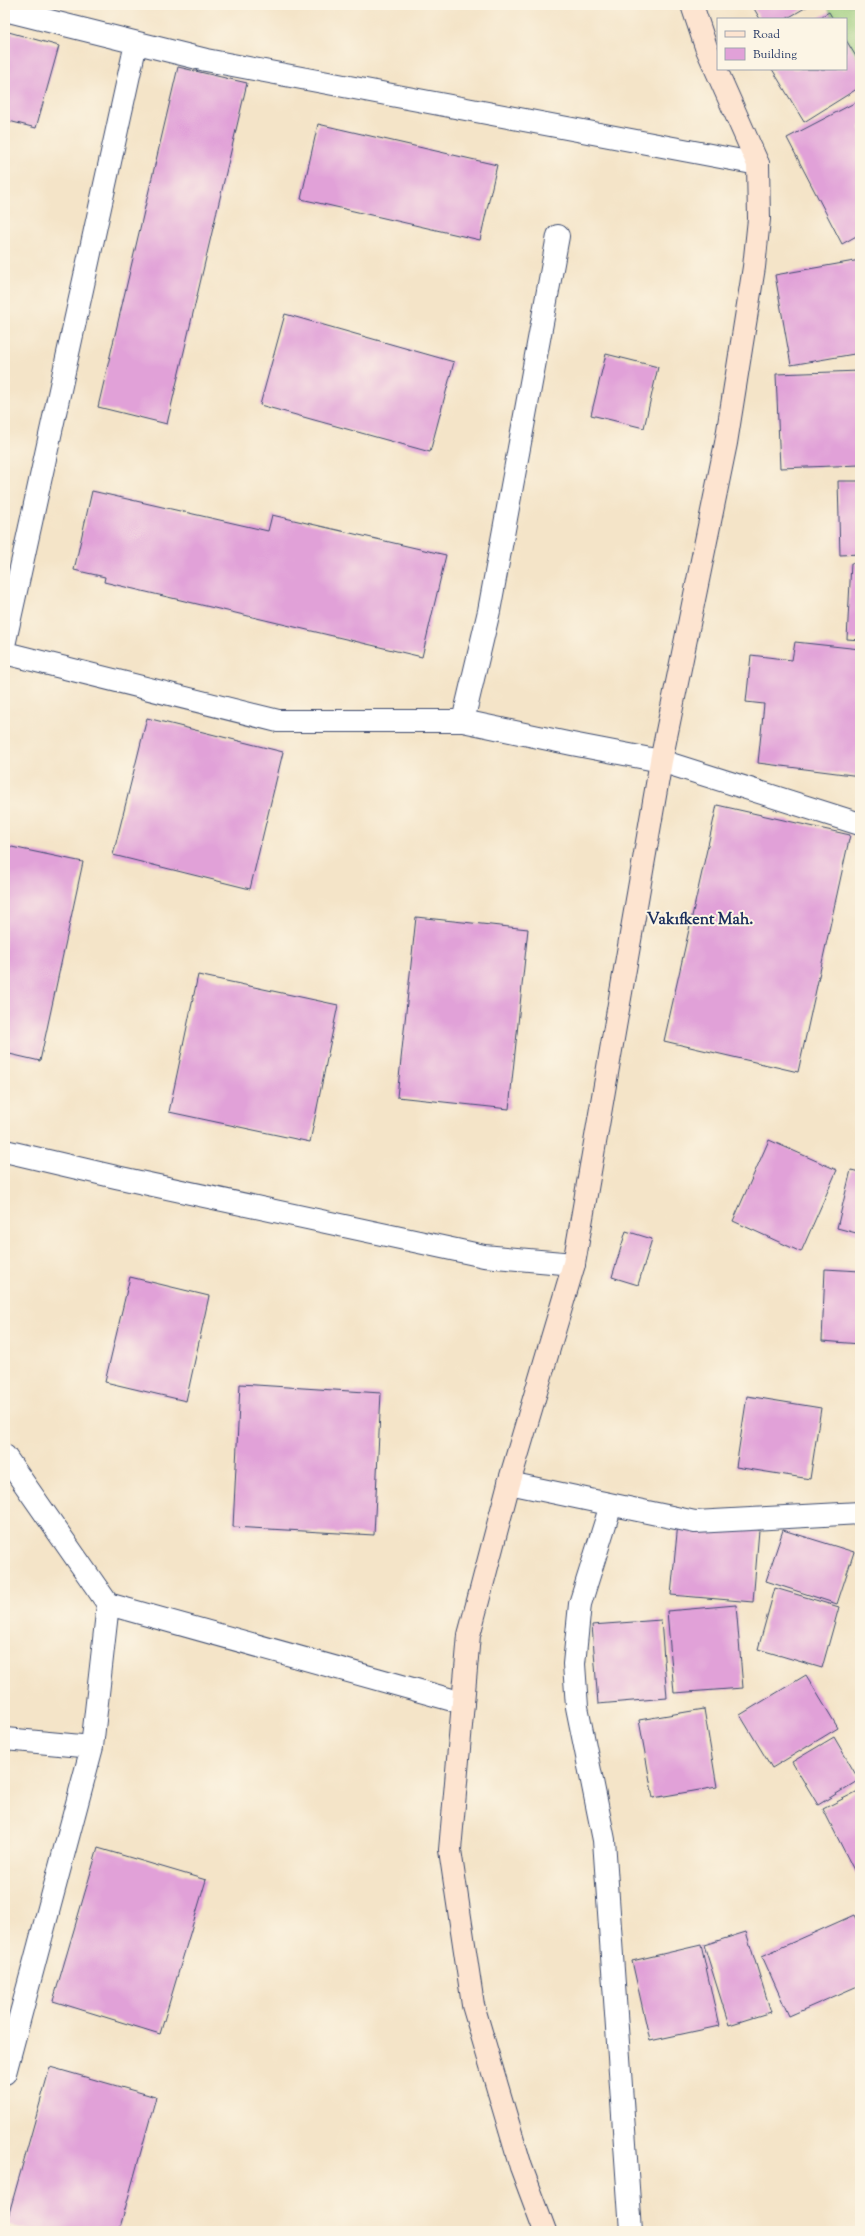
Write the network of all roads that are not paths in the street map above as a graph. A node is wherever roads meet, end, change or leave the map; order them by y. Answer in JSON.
{"nodes":[{"id":1,"x":692,"y":5,"type":"edge"},
{"id":2,"x":5,"y":10,"type":"edge"},
{"id":3,"x":136,"y":42,"type":"junction"},
{"id":4,"x":758,"y":164,"type":"junction"},
{"id":5,"x":558,"y":236,"type":"dead end"},
{"id":6,"x":5,"y":641,"type":"edge"},
{"id":7,"x":5,"y":653,"type":"edge"},
{"id":8,"x":463,"y":721,"type":"junction"},
{"id":9,"x":661,"y":761,"type":"junction"},
{"id":10,"x":860,"y":824,"type":"edge"},
{"id":11,"x":5,"y":1151,"type":"edge"},
{"id":12,"x":574,"y":1264,"type":"junction"},
{"id":13,"x":5,"y":1456,"type":"edge"},
{"id":14,"x":509,"y":1483,"type":"junction"},
{"id":15,"x":611,"y":1504,"type":"junction"},
{"id":16,"x":860,"y":1513,"type":"edge"},
{"id":17,"x":108,"y":1604,"type":"junction"},
{"id":18,"x":463,"y":1702,"type":"junction"},
{"id":19,"x":5,"y":1739,"type":"edge"},
{"id":20,"x":92,"y":1747,"type":"junction"},
{"id":21,"x":5,"y":2073,"type":"edge"},
{"id":22,"x":545,"y":2231,"type":"edge"},
{"id":23,"x":631,"y":2231,"type":"edge"}],
"edges":[{"from":1,"to":4,"type":"street"},
{"from":2,"to":3,"type":"street"},
{"from":3,"to":4,"type":"street"},
{"from":3,"to":6,"type":"street"},
{"from":4,"to":9,"type":"street"},
{"from":5,"to":8,"type":"street"},
{"from":7,"to":8,"type":"street"},
{"from":8,"to":9,"type":"street"},
{"from":9,"to":10,"type":"street"},
{"from":9,"to":12,"type":"street"},
{"from":11,"to":12,"type":"street"},
{"from":12,"to":14,"type":"street"},
{"from":13,"to":17,"type":"street"},
{"from":14,"to":15,"type":"street"},
{"from":14,"to":18,"type":"street"},
{"from":15,"to":16,"type":"street"},
{"from":15,"to":23,"type":"street"},
{"from":17,"to":18,"type":"street"},
{"from":17,"to":20,"type":"street"},
{"from":18,"to":22,"type":"street"},
{"from":19,"to":20,"type":"street"},
{"from":20,"to":21,"type":"street"}]}
